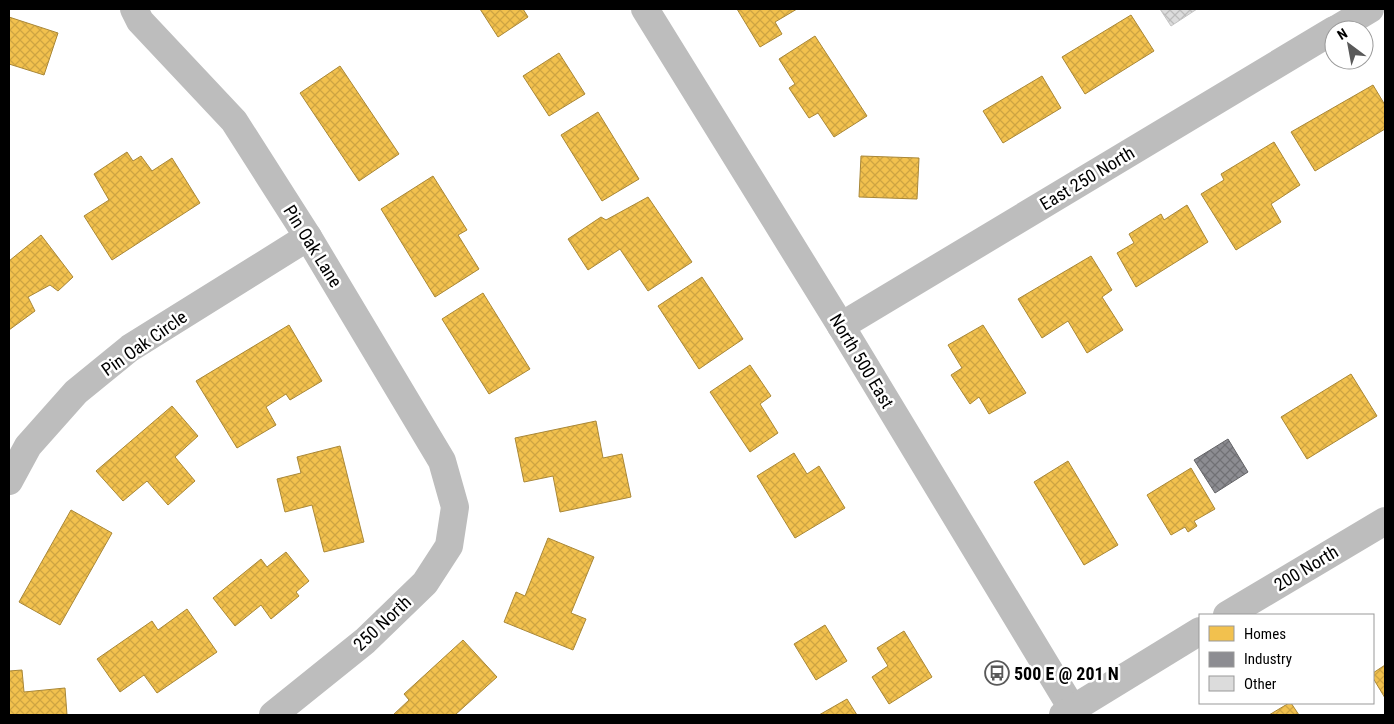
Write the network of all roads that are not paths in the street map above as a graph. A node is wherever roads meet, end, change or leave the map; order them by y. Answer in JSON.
{"nodes":[{"id":1,"x":134,"y":9,"type":"edge"},
{"id":2,"x":645,"y":9,"type":"edge"},
{"id":3,"x":1370,"y":9,"type":"edge"},
{"id":4,"x":1351,"y":20,"type":"edge"},
{"id":5,"x":1324,"y":36,"type":"edge"},
{"id":6,"x":308,"y":237,"type":"junction"},
{"id":7,"x":841,"y":326,"type":"junction"},
{"id":8,"x":9,"y":481,"type":"edge"},
{"id":9,"x":455,"y":507,"type":"joint"},
{"id":10,"x":1385,"y":521,"type":"edge"},
{"id":11,"x":1229,"y":614,"type":"edge"},
{"id":12,"x":1199,"y":633,"type":"edge"},
{"id":13,"x":1071,"y":713,"type":"edge"},
{"id":14,"x":274,"y":715,"type":"edge"}],
"edges":[{"from":1,"to":6,"type":"street","name":"Pin Oak Lane"},
{"from":2,"to":7,"type":"street","name":"North 500 East"},
{"from":3,"to":4,"type":"street","name":"East 250 North"},
{"from":5,"to":7,"type":"street","name":"East 250 North"},
{"from":6,"to":8,"type":"street","name":"Pin Oak Circle"},
{"from":6,"to":9,"type":"street","name":"Pin Oak Lane"},
{"from":7,"to":13,"type":"street","name":"North 500 East"},
{"from":9,"to":14,"type":"street","name":"250 North"},
{"from":10,"to":11,"type":"street","name":"200 North"},
{"from":12,"to":13,"type":"street"}]}
